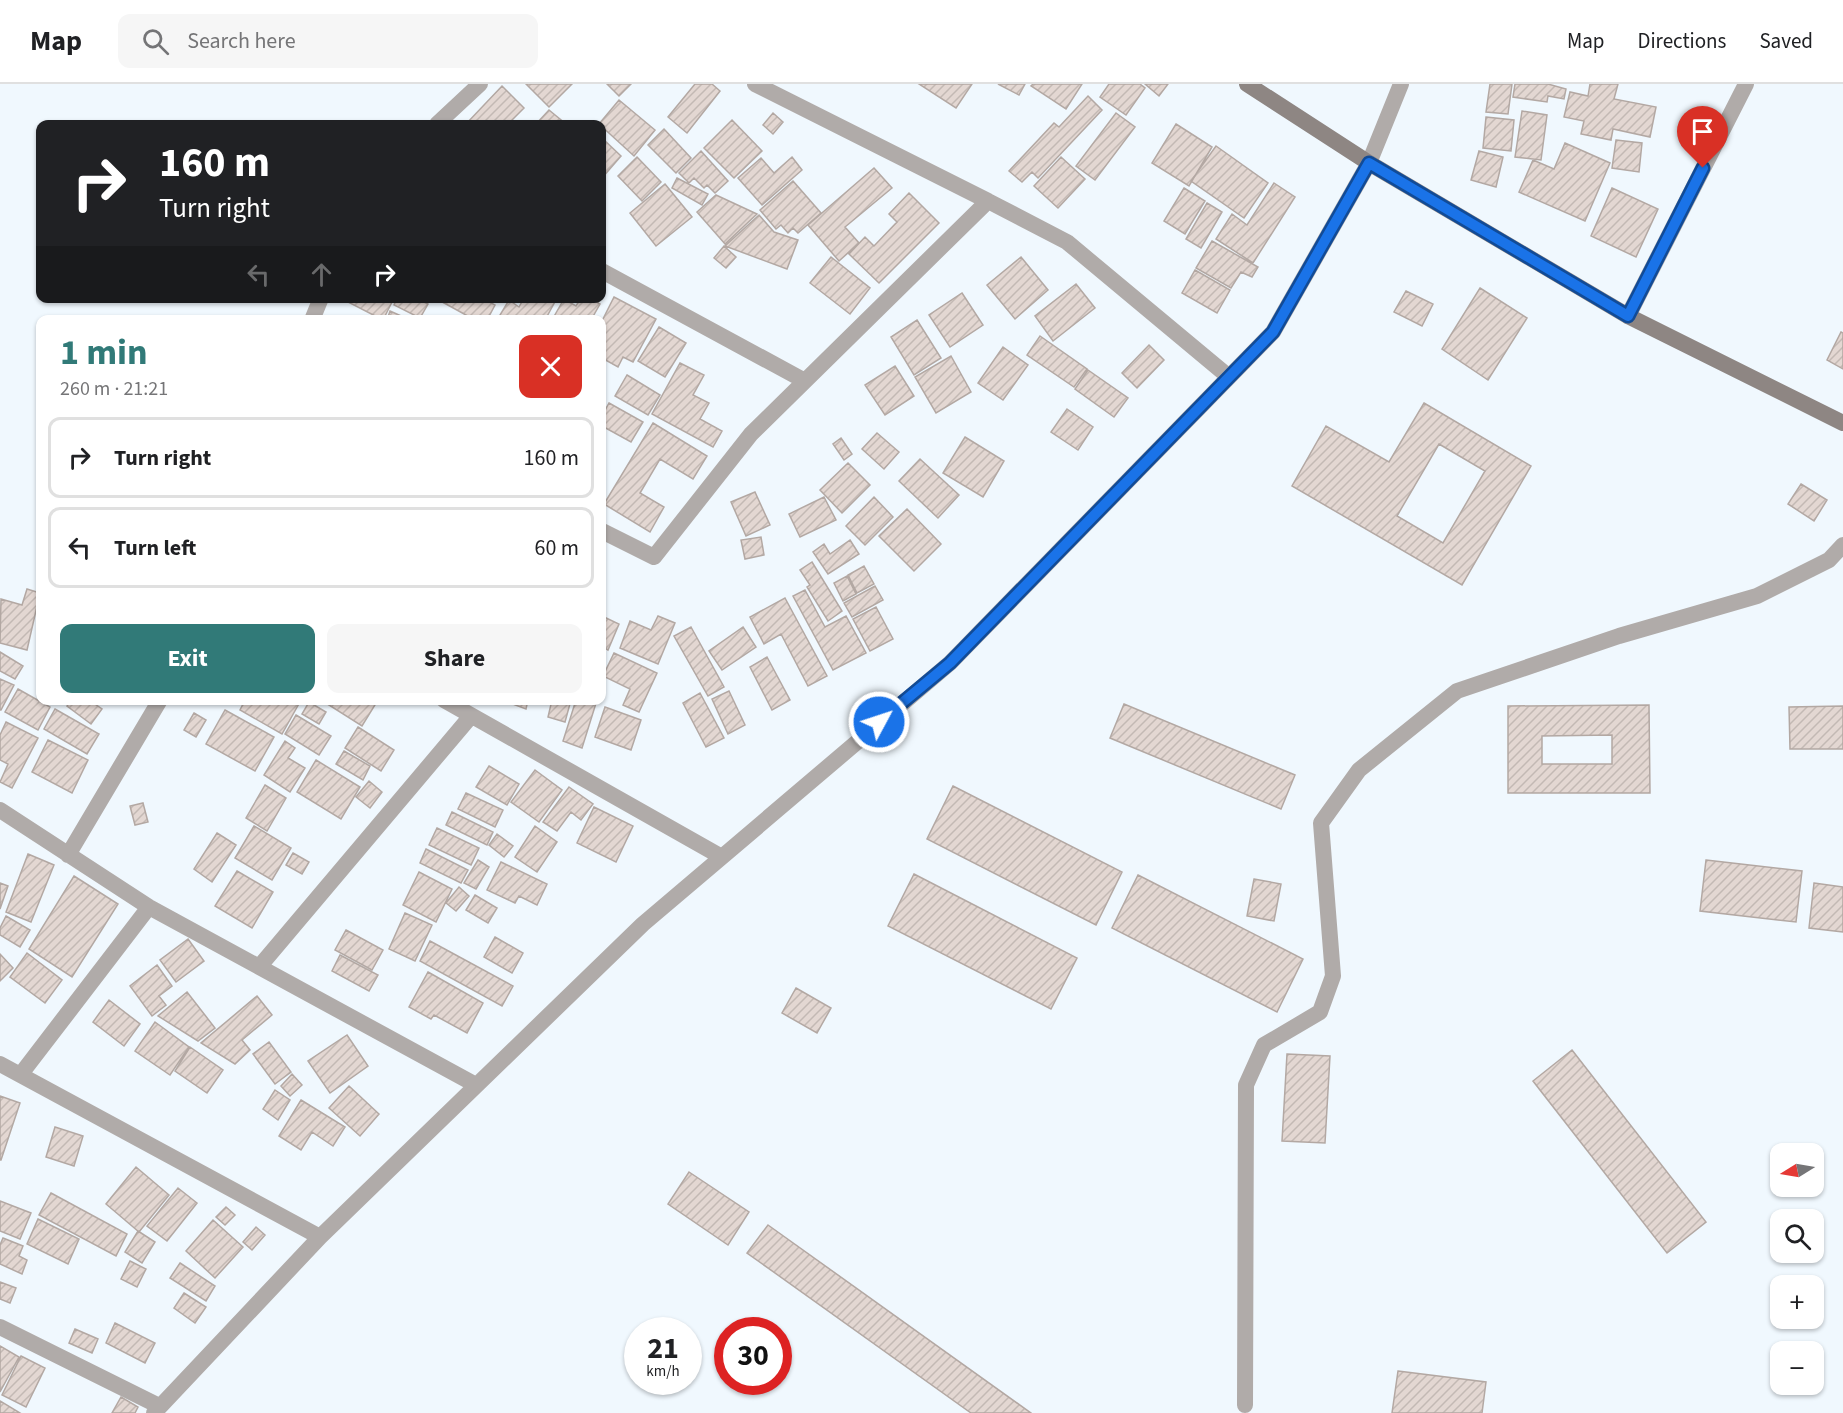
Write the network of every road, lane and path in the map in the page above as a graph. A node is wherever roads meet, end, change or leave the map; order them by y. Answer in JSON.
{"nodes":[{"id":1,"x":480,"y":84,"type":"edge"},
{"id":2,"x":755,"y":84,"type":"edge"},
{"id":3,"x":1248,"y":84,"type":"edge"},
{"id":4,"x":1401,"y":84,"type":"edge"},
{"id":5,"x":1746,"y":84,"type":"edge"},
{"id":6,"x":441,"y":120,"type":"edge"},
{"id":7,"x":1369,"y":163,"type":"junction"},
{"id":8,"x":988,"y":201,"type":"junction"},
{"id":9,"x":606,"y":273,"type":"edge"},
{"id":10,"x":1628,"y":316,"type":"junction"},
{"id":11,"x":1229,"y":378,"type":"junction"},
{"id":12,"x":806,"y":381,"type":"junction"},
{"id":13,"x":1843,"y":423,"type":"edge"},
{"id":14,"x":606,"y":533,"type":"edge"},
{"id":15,"x":1843,"y":545,"type":"edge"},
{"id":16,"x":157,"y":705,"type":"edge"},
{"id":17,"x":452,"y":705,"type":"edge"},
{"id":18,"x":471,"y":716,"type":"junction"},
{"id":19,"x":0,"y":810,"type":"edge"},
{"id":20,"x":68,"y":855,"type":"junction"},
{"id":21,"x":720,"y":856,"type":"junction"},
{"id":22,"x":149,"y":907,"type":"junction"},
{"id":23,"x":259,"y":967,"type":"junction"},
{"id":24,"x":0,"y":1064,"type":"edge"},
{"id":25,"x":21,"y":1074,"type":"junction"},
{"id":26,"x":476,"y":1085,"type":"junction"},
{"id":27,"x":320,"y":1237,"type":"junction"},
{"id":28,"x":0,"y":1327,"type":"edge"},
{"id":29,"x":1245,"y":1405,"type":"dead end"},
{"id":30,"x":157,"y":1409,"type":"edge"}],
"edges":[{"from":1,"to":6,"type":"street"},
{"from":2,"to":8,"type":"street"},
{"from":3,"to":7,"type":"main road"},
{"from":4,"to":7,"type":"street"},
{"from":5,"to":10,"type":"street"},
{"from":7,"to":10,"type":"main road"},
{"from":7,"to":11,"type":"street"},
{"from":8,"to":11,"type":"street"},
{"from":8,"to":12,"type":"street"},
{"from":9,"to":12,"type":"street"},
{"from":10,"to":13,"type":"main road"},
{"from":11,"to":21,"type":"street"},
{"from":12,"to":14,"type":"street"},
{"from":15,"to":29,"type":"street"},
{"from":16,"to":20,"type":"street"},
{"from":17,"to":18,"type":"street"},
{"from":18,"to":21,"type":"street"},
{"from":18,"to":23,"type":"street"},
{"from":19,"to":20,"type":"street"},
{"from":20,"to":22,"type":"street"},
{"from":21,"to":26,"type":"street"},
{"from":22,"to":23,"type":"street"},
{"from":22,"to":25,"type":"street"},
{"from":23,"to":26,"type":"street"},
{"from":24,"to":25,"type":"street"},
{"from":25,"to":27,"type":"street"},
{"from":26,"to":27,"type":"street"},
{"from":27,"to":30,"type":"street"},
{"from":28,"to":30,"type":"street"}]}
